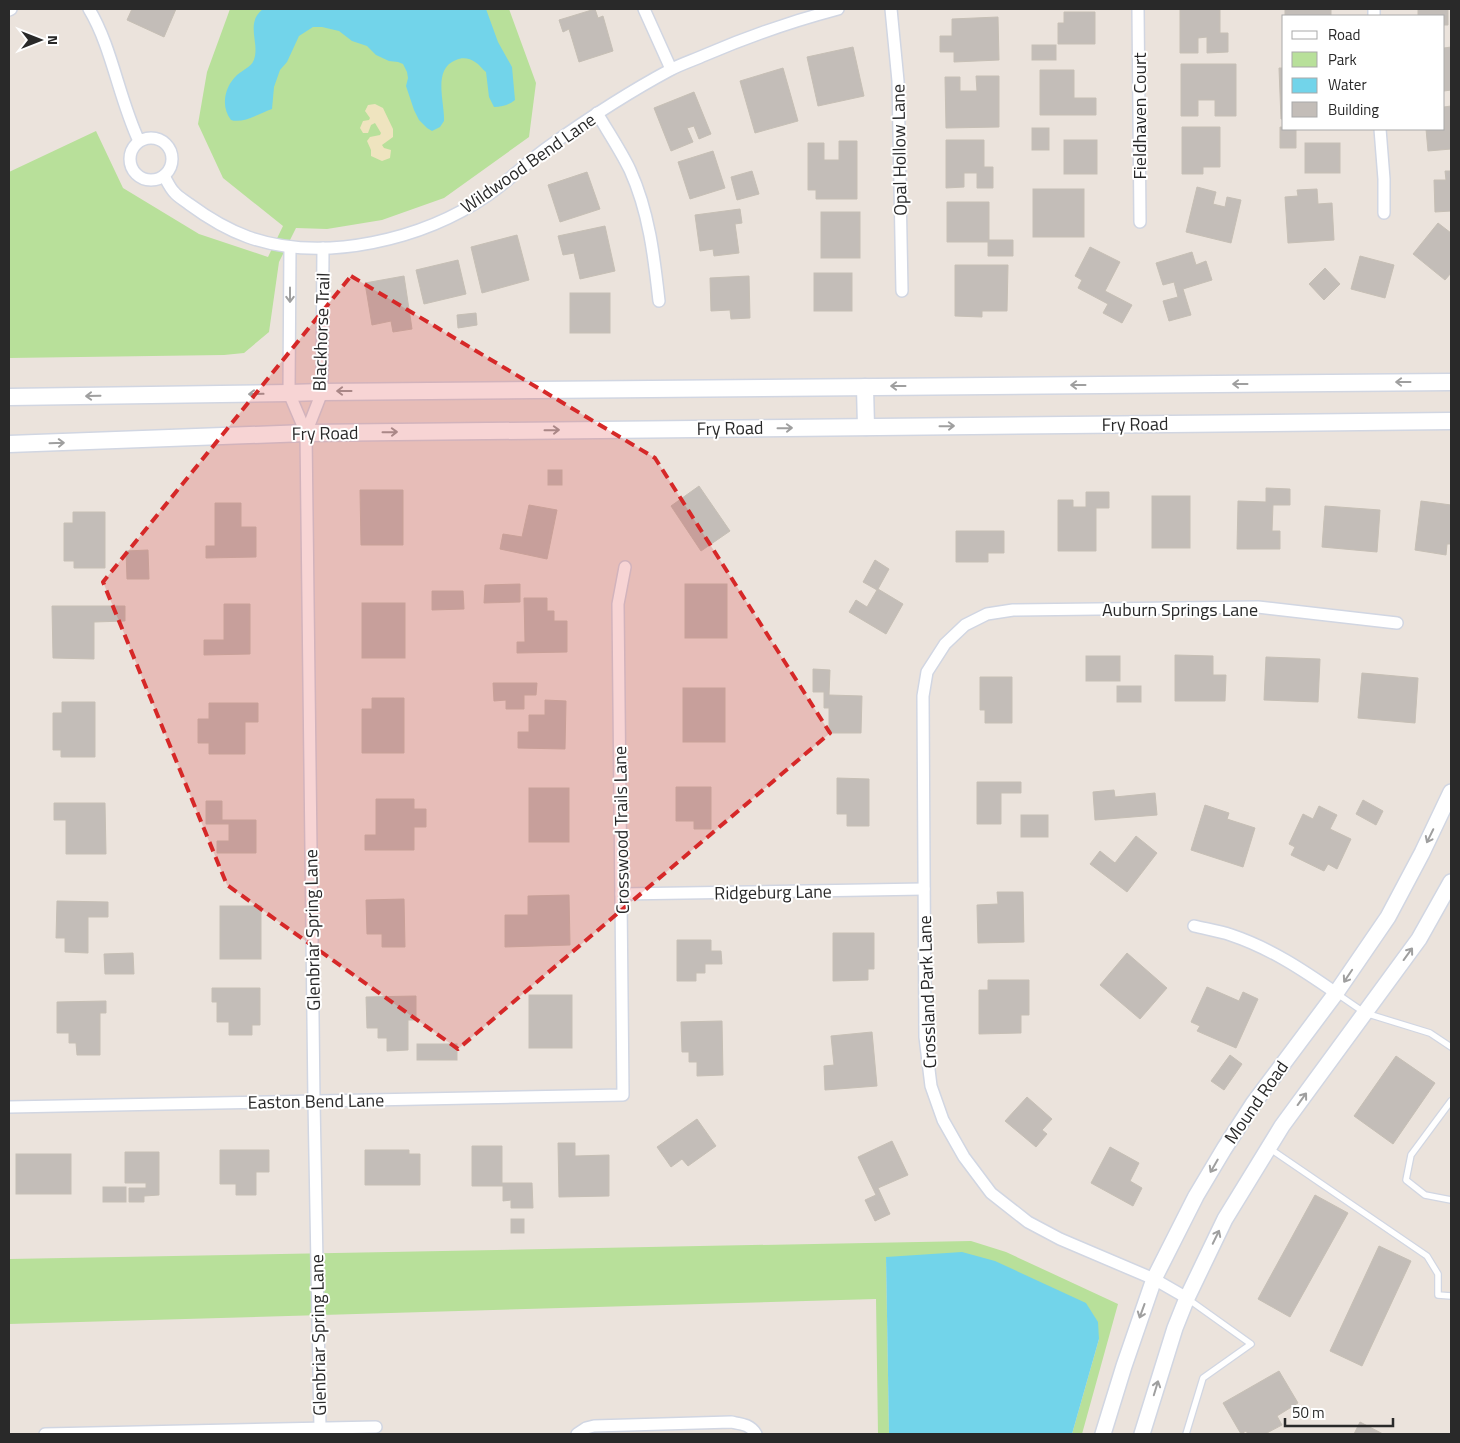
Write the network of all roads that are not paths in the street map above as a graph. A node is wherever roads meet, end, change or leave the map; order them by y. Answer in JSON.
{"nodes":[{"id":1,"x":89,"y":9,"type":"edge"},
{"id":2,"x":644,"y":9,"type":"edge"},
{"id":3,"x":838,"y":9,"type":"edge"},
{"id":4,"x":891,"y":9,"type":"edge"},
{"id":5,"x":1138,"y":9,"type":"edge"},
{"id":6,"x":671,"y":70,"type":"junction"},
{"id":7,"x":598,"y":113,"type":"junction"},
{"id":8,"x":1380,"y":130,"type":"edge"},
{"id":9,"x":138,"y":141,"type":"junction"},
{"id":10,"x":164,"y":176,"type":"junction"},
{"id":11,"x":1384,"y":213,"type":"dead end"},
{"id":12,"x":1140,"y":222,"type":"dead end"},
{"id":13,"x":290,"y":247,"type":"junction"},
{"id":14,"x":323,"y":248,"type":"junction"},
{"id":15,"x":902,"y":291,"type":"dead end"},
{"id":16,"x":659,"y":302,"type":"dead end"},
{"id":17,"x":1451,"y":382,"type":"edge"},
{"id":18,"x":865,"y":387,"type":"junction"},
{"id":19,"x":322,"y":392,"type":"junction"},
{"id":20,"x":289,"y":393,"type":"junction"},
{"id":21,"x":9,"y":397,"type":"edge"},
{"id":22,"x":1451,"y":421,"type":"edge"},
{"id":23,"x":866,"y":427,"type":"junction"},
{"id":24,"x":306,"y":433,"type":"junction"},
{"id":25,"x":9,"y":444,"type":"edge"},
{"id":26,"x":625,"y":567,"type":"dead end"},
{"id":27,"x":1397,"y":622,"type":"dead end"},
{"id":28,"x":965,"y":626,"type":"joint"},
{"id":29,"x":1451,"y":792,"type":"edge"},
{"id":30,"x":1451,"y":882,"type":"edge"},
{"id":31,"x":924,"y":889,"type":"junction"},
{"id":32,"x":621,"y":894,"type":"junction"},
{"id":33,"x":1194,"y":926,"type":"dead end"},
{"id":34,"x":1336,"y":993,"type":"junction"},
{"id":35,"x":1365,"y":1013,"type":"junction"},
{"id":36,"x":1451,"y":1047,"type":"edge"},
{"id":37,"x":623,"y":1095,"type":"joint"},
{"id":38,"x":314,"y":1101,"type":"junction"},
{"id":39,"x":1451,"y":1101,"type":"edge"},
{"id":40,"x":9,"y":1106,"type":"edge"},
{"id":41,"x":1269,"y":1148,"type":"junction"},
{"id":42,"x":1451,"y":1200,"type":"edge"},
{"id":43,"x":1154,"y":1279,"type":"junction"},
{"id":44,"x":1451,"y":1296,"type":"edge"},
{"id":45,"x":1188,"y":1298,"type":"junction"},
{"id":46,"x":376,"y":1427,"type":"dead end"},
{"id":47,"x":320,"y":1428,"type":"junction"},
{"id":48,"x":754,"y":1431,"type":"edge"},
{"id":49,"x":187,"y":1432,"type":"edge"},
{"id":50,"x":578,"y":1433,"type":"edge"},
{"id":51,"x":45,"y":1434,"type":"edge"},
{"id":52,"x":1104,"y":1434,"type":"edge"},
{"id":53,"x":1142,"y":1434,"type":"edge"},
{"id":54,"x":1186,"y":1434,"type":"edge"}],
"edges":[{"from":1,"to":9,"type":"street"},
{"from":2,"to":6,"type":"street"},
{"from":3,"to":6,"type":"street","name":"Wildwood Bend Lane"},
{"from":4,"to":15,"type":"street","name":"Opal Hollow Lane"},
{"from":5,"to":12,"type":"street","name":"Fieldhaven Court"},
{"from":6,"to":7,"type":"street","name":"Wildwood Bend Lane"},
{"from":7,"to":14,"type":"street","name":"Wildwood Bend Lane"},
{"from":7,"to":16,"type":"street"},
{"from":8,"to":11,"type":"street"},
{"from":9,"to":10,"type":"street"},
{"from":9,"to":10,"type":"street"},
{"from":10,"to":13,"type":"street","name":"Wildwood Bend Lane"},
{"from":13,"to":14,"type":"street","name":"Wildwood Bend Lane"},
{"from":13,"to":20,"type":"street","name":"Blackhorse Trail","one_way":true},
{"from":14,"to":19,"type":"street","name":"Blackhorse Trail"},
{"from":17,"to":18,"type":"main road","one_way":true},
{"from":18,"to":19,"type":"main road","one_way":true},
{"from":18,"to":23,"type":"main road"},
{"from":19,"to":20,"type":"main road"},
{"from":19,"to":24,"type":"street","name":"Blackhorse Trail"},
{"from":20,"to":21,"type":"main road","one_way":true},
{"from":20,"to":24,"type":"street","name":"Blackhorse Trail"},
{"from":23,"to":22,"type":"main road","name":"Fry Road","one_way":true},
{"from":24,"to":23,"type":"main road","name":"Fry Road","one_way":true},
{"from":25,"to":24,"type":"main road","name":"Fry Road","one_way":true},
{"from":24,"to":38,"type":"street","name":"Glenbriar Spring Lane"},
{"from":26,"to":32,"type":"street","name":"Crosswood Trails Lane"},
{"from":27,"to":28,"type":"street","name":"Auburn Springs Lane"},
{"from":28,"to":31,"type":"street","name":"Crossland Park Lane"},
{"from":29,"to":34,"type":"street","name":"Mound Road","one_way":true},
{"from":35,"to":30,"type":"street","name":"Mound Road","one_way":true},
{"from":31,"to":32,"type":"street","name":"Ridgeburg Lane"},
{"from":31,"to":43,"type":"street","name":"Crossland Park Lane"},
{"from":32,"to":37,"type":"street","name":"Crosswood Trails Lane"},
{"from":33,"to":34,"type":"street"},
{"from":34,"to":35,"type":"lane"},
{"from":34,"to":43,"type":"street","name":"Mound Road","one_way":true},
{"from":35,"to":36,"type":"lane"},
{"from":41,"to":35,"type":"street","name":"Mound Road","one_way":true},
{"from":37,"to":38,"type":"street","name":"Easton Bend Lane"},
{"from":38,"to":40,"type":"street","name":"Easton Bend Lane"},
{"from":38,"to":47,"type":"street","name":"Glenbriar Spring Lane"},
{"from":39,"to":42,"type":"lane"},
{"from":41,"to":44,"type":"lane"},
{"from":45,"to":41,"type":"street","name":"Mound Road","one_way":true},
{"from":43,"to":45,"type":"street","name":"Crossland Park Lane"},
{"from":43,"to":52,"type":"street","name":"Mound Road","one_way":true},
{"from":53,"to":45,"type":"street","name":"Mound Road","one_way":true},
{"from":45,"to":54,"type":"lane"},
{"from":46,"to":47,"type":"street"},
{"from":47,"to":49,"type":"street"},
{"from":48,"to":50,"type":"street"},
{"from":49,"to":51,"type":"street"}]}
